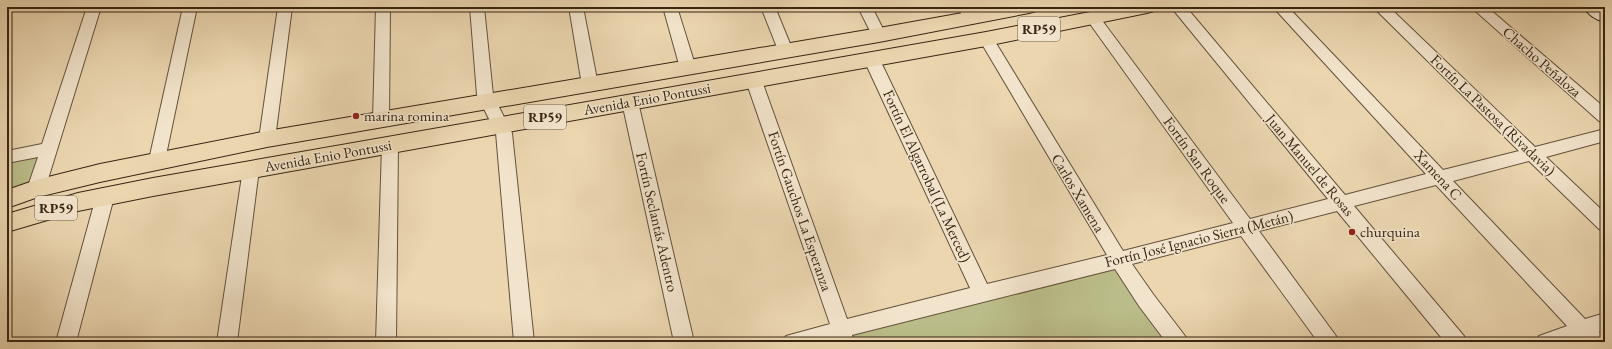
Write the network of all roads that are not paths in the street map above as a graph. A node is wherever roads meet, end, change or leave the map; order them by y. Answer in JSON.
{"nodes":[{"id":1,"x":94,"y":7,"type":"edge"},
{"id":2,"x":190,"y":7,"type":"edge"},
{"id":3,"x":285,"y":7,"type":"edge"},
{"id":4,"x":383,"y":7,"type":"edge"},
{"id":5,"x":477,"y":7,"type":"edge"},
{"id":6,"x":576,"y":7,"type":"edge"},
{"id":7,"x":670,"y":7,"type":"edge"},
{"id":8,"x":768,"y":7,"type":"edge"},
{"id":9,"x":865,"y":7,"type":"edge"},
{"id":10,"x":1029,"y":7,"type":"edge"},
{"id":11,"x":1146,"y":7,"type":"edge"},
{"id":12,"x":1178,"y":7,"type":"edge"},
{"id":13,"x":1280,"y":7,"type":"edge"},
{"id":14,"x":1380,"y":7,"type":"edge"},
{"id":15,"x":1478,"y":7,"type":"edge"},
{"id":16,"x":1593,"y":7,"type":"edge"},
{"id":17,"x":967,"y":13,"type":"edge"},
{"id":18,"x":1605,"y":16,"type":"edge"},
{"id":19,"x":1093,"y":18,"type":"junction"},
{"id":20,"x":879,"y":36,"type":"junction"},
{"id":21,"x":986,"y":39,"type":"junction"},
{"id":22,"x":785,"y":51,"type":"junction"},
{"id":23,"x":872,"y":60,"type":"junction"},
{"id":24,"x":688,"y":68,"type":"junction"},
{"id":25,"x":754,"y":81,"type":"junction"},
{"id":26,"x":590,"y":84,"type":"junction"},
{"id":27,"x":630,"y":102,"type":"junction"},
{"id":28,"x":487,"y":103,"type":"junction"},
{"id":29,"x":1605,"y":117,"type":"edge"},
{"id":30,"x":381,"y":120,"type":"junction"},
{"id":31,"x":502,"y":125,"type":"junction"},
{"id":32,"x":1605,"y":135,"type":"edge"},
{"id":33,"x":267,"y":139,"type":"junction"},
{"id":34,"x":390,"y":145,"type":"junction"},
{"id":35,"x":49,"y":149,"type":"junction"},
{"id":36,"x":1533,"y":154,"type":"junction"},
{"id":37,"x":7,"y":157,"type":"edge"},
{"id":38,"x":157,"y":160,"type":"junction"},
{"id":39,"x":251,"y":169,"type":"junction"},
{"id":40,"x":1440,"y":177,"type":"junction"},
{"id":41,"x":36,"y":190,"type":"junction"},
{"id":42,"x":105,"y":197,"type":"junction"},
{"id":43,"x":7,"y":199,"type":"edge"},
{"id":44,"x":1342,"y":203,"type":"junction"},
{"id":45,"x":7,"y":223,"type":"edge"},
{"id":46,"x":1605,"y":224,"type":"edge"},
{"id":47,"x":1245,"y":227,"type":"junction"},
{"id":48,"x":1119,"y":260,"type":"junction"},
{"id":49,"x":982,"y":292,"type":"junction"},
{"id":50,"x":1605,"y":321,"type":"edge"},
{"id":51,"x":842,"y":336,"type":"edge"},
{"id":52,"x":1589,"y":336,"type":"edge"},
{"id":53,"x":66,"y":342,"type":"edge"},
{"id":54,"x":227,"y":342,"type":"edge"},
{"id":55,"x":386,"y":342,"type":"edge"},
{"id":56,"x":524,"y":342,"type":"edge"},
{"id":57,"x":684,"y":342,"type":"edge"},
{"id":58,"x":792,"y":342,"type":"edge"},
{"id":59,"x":1178,"y":342,"type":"edge"},
{"id":60,"x":1329,"y":342,"type":"edge"},
{"id":61,"x":1456,"y":342,"type":"edge"},
{"id":62,"x":1546,"y":342,"type":"edge"}],
"edges":[{"from":1,"to":35,"type":"street"},
{"from":2,"to":38,"type":"street"},
{"from":3,"to":33,"type":"street"},
{"from":4,"to":30,"type":"street"},
{"from":5,"to":28,"type":"street"},
{"from":6,"to":26,"type":"street"},
{"from":7,"to":24,"type":"street"},
{"from":8,"to":22,"type":"street"},
{"from":9,"to":20,"type":"street"},
{"from":10,"to":17,"type":"main road","name":"Avenida Enio Pontussi","number":"RP59"},
{"from":11,"to":19,"type":"main road","name":"Avenida Enio Pontussi","number":"RP59"},
{"from":12,"to":44,"type":"street","name":"Juan Manuel de Rosas"},
{"from":13,"to":40,"type":"street","name":"Xamena C"},
{"from":14,"to":36,"type":"street","name":"Fortín La Pastosa (Rivadavia)"},
{"from":15,"to":29,"type":"street","name":"Chacho Peñaloza"},
{"from":16,"to":18,"type":"street"},
{"from":17,"to":20,"type":"main road","name":"Avenida Enio Pontussi","number":"RP59"},
{"from":19,"to":21,"type":"main road","name":"Avenida Enio Pontussi","number":"RP59"},
{"from":19,"to":47,"type":"street","name":"Fortín San Roque"},
{"from":20,"to":22,"type":"main road","name":"Avenida Enio Pontussi","number":"RP59"},
{"from":21,"to":23,"type":"main road","name":"Avenida Enio Pontussi","number":"RP59"},
{"from":21,"to":48,"type":"street","name":"Carlos Xamena"},
{"from":22,"to":24,"type":"main road","name":"Avenida Enio Pontussi","number":"RP59"},
{"from":23,"to":25,"type":"main road","name":"Avenida Enio Pontussi","number":"RP59"},
{"from":23,"to":49,"type":"street","name":"Fortín El Algarrobal (La Merced)"},
{"from":24,"to":26,"type":"main road","name":"Avenida Enio Pontussi","number":"RP59"},
{"from":25,"to":27,"type":"main road","name":"Avenida Enio Pontussi","number":"RP59"},
{"from":25,"to":51,"type":"street","name":"Fortín Gauchos La Esperanza"},
{"from":26,"to":28,"type":"main road","name":"Avenida Enio Pontussi","number":"RP59"},
{"from":27,"to":31,"type":"main road","name":"Avenida Enio Pontussi","number":"RP59"},
{"from":27,"to":57,"type":"street","name":"Fortín Seclantás Adentro"},
{"from":28,"to":30,"type":"main road","name":"Avenida Enio Pontussi","number":"RP59"},
{"from":28,"to":31,"type":"street"},
{"from":30,"to":33,"type":"main road","name":"Avenida Enio Pontussi","number":"RP59"},
{"from":31,"to":34,"type":"main road","name":"Avenida Enio Pontussi","number":"RP59"},
{"from":31,"to":56,"type":"street"},
{"from":32,"to":36,"type":"street","name":"Fortín José Ignacio Sierra (Metán)"},
{"from":33,"to":38,"type":"main road","name":"Avenida Enio Pontussi","number":"RP59"},
{"from":34,"to":39,"type":"main road","name":"Avenida Enio Pontussi","number":"RP59"},
{"from":34,"to":55,"type":"street"},
{"from":35,"to":37,"type":"street"},
{"from":35,"to":41,"type":"street"},
{"from":36,"to":40,"type":"street","name":"Fortín José Ignacio Sierra (Metán)"},
{"from":36,"to":46,"type":"street","name":"Fortín La Pastosa (Rivadavia)"},
{"from":38,"to":41,"type":"main road","name":"Avenida Enio Pontussi","number":"RP59"},
{"from":39,"to":42,"type":"main road","name":"Avenida Enio Pontussi","number":"RP59"},
{"from":39,"to":54,"type":"street"},
{"from":40,"to":44,"type":"street","name":"Fortín José Ignacio Sierra (Metán)"},
{"from":40,"to":52,"type":"street","name":"Xamena C"},
{"from":41,"to":43,"type":"main road","name":"Avenida Enio Pontussi","number":"RP59"},
{"from":42,"to":45,"type":"main road","name":"Avenida Enio Pontussi","number":"RP59"},
{"from":42,"to":53,"type":"street"},
{"from":44,"to":47,"type":"street","name":"Fortín José Ignacio Sierra (Metán)"},
{"from":44,"to":61,"type":"street","name":"Juan Manuel de Rosas"},
{"from":47,"to":48,"type":"street","name":"Fortín José Ignacio Sierra (Metán)"},
{"from":47,"to":60,"type":"street","name":"Fortín San Roque"},
{"from":48,"to":49,"type":"street","name":"Fortín José Ignacio Sierra (Metán)"},
{"from":48,"to":59,"type":"street","name":"Carlos Xamena"},
{"from":49,"to":51,"type":"street","name":"Fortín José Ignacio Sierra (Metán)"},
{"from":50,"to":52,"type":"street"},
{"from":51,"to":58,"type":"street","name":"Fortín José Ignacio Sierra (Metán)"},
{"from":52,"to":62,"type":"street"}]}
